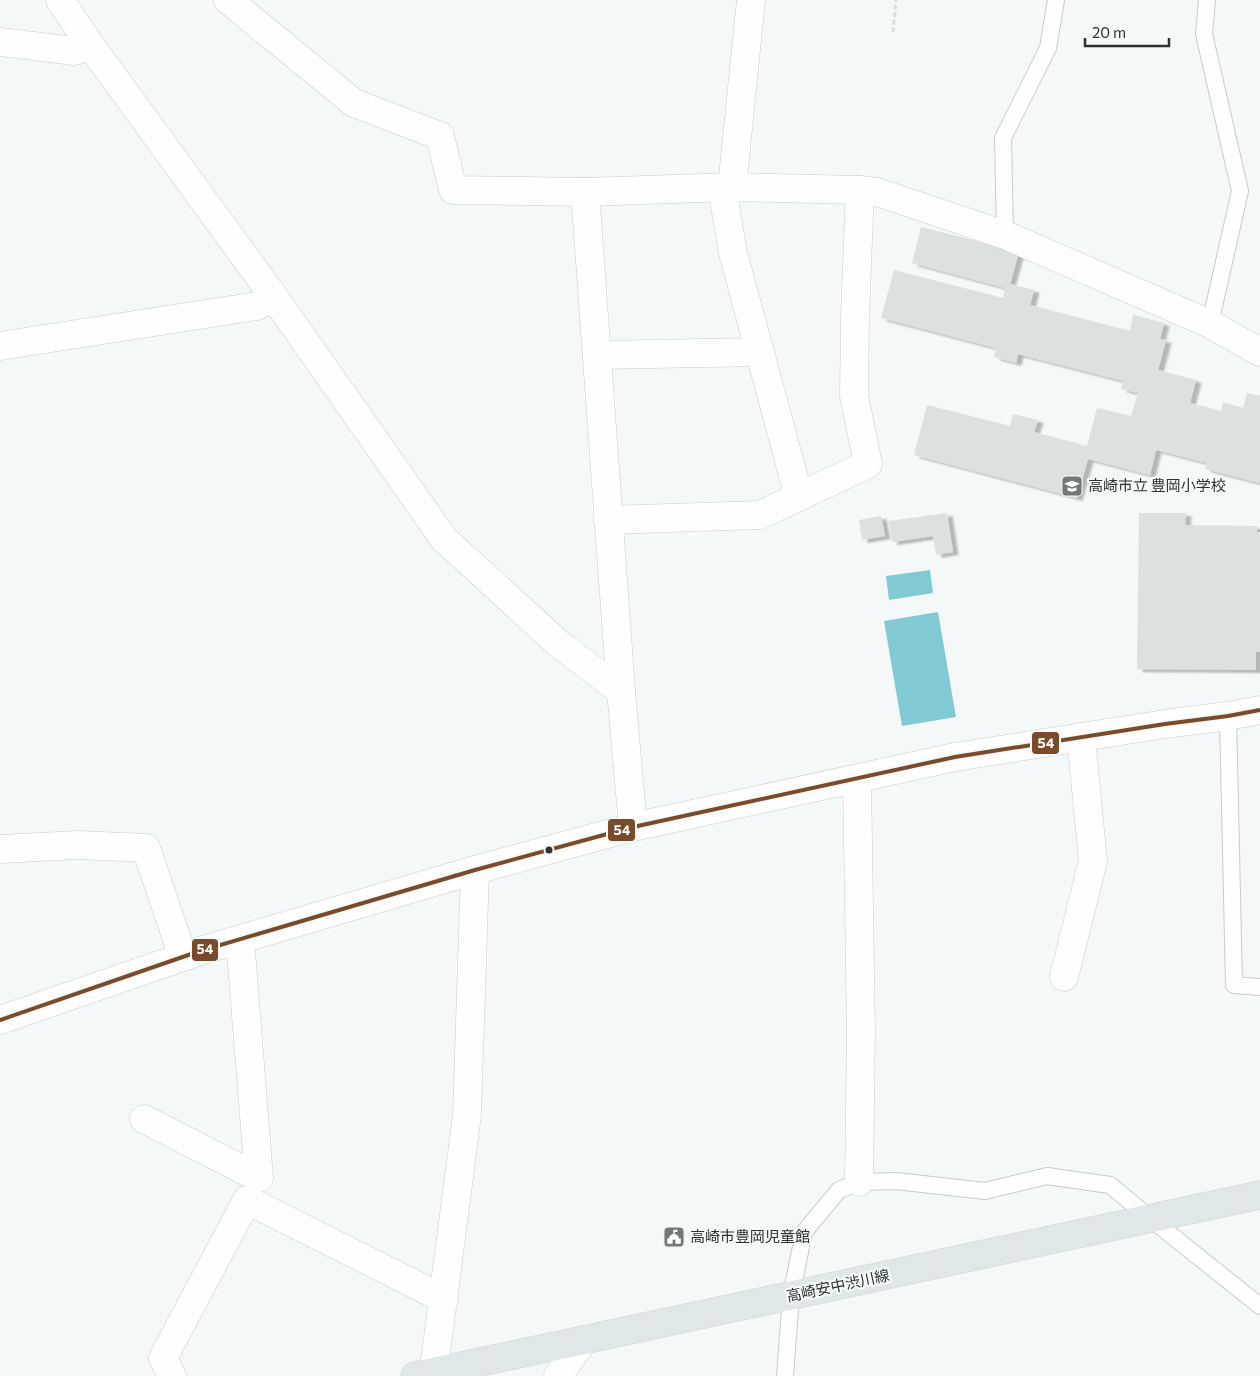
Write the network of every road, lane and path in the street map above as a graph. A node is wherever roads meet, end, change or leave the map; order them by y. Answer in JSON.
{"nodes":[{"id":1,"x":60,"y":0,"type":"edge"},
{"id":2,"x":228,"y":0,"type":"edge"},
{"id":3,"x":751,"y":0,"type":"edge"},
{"id":4,"x":896,"y":0,"type":"edge"},
{"id":5,"x":1056,"y":0,"type":"edge"},
{"id":6,"x":1207,"y":0,"type":"edge"},
{"id":7,"x":893,"y":32,"type":"dead end"},
{"id":8,"x":0,"y":42,"type":"edge"},
{"id":9,"x":91,"y":46,"type":"junction"},
{"id":10,"x":727,"y":188,"type":"junction"},
{"id":11,"x":860,"y":190,"type":"junction"},
{"id":12,"x":585,"y":192,"type":"junction"},
{"id":13,"x":1005,"y":235,"type":"junction"},
{"id":14,"x":274,"y":297,"type":"junction"},
{"id":15,"x":1210,"y":324,"type":"junction"},
{"id":16,"x":0,"y":346,"type":"edge"},
{"id":17,"x":760,"y":352,"type":"junction"},
{"id":18,"x":1260,"y":352,"type":"edge"},
{"id":19,"x":597,"y":355,"type":"junction"},
{"id":20,"x":798,"y":496,"type":"junction"},
{"id":21,"x":608,"y":520,"type":"junction"},
{"id":22,"x":620,"y":691,"type":"junction"},
{"id":23,"x":1260,"y":710,"type":"edge"},
{"id":24,"x":1228,"y":716,"type":"junction"},
{"id":25,"x":1081,"y":737,"type":"junction"},
{"id":26,"x":856,"y":779,"type":"junction"},
{"id":27,"x":633,"y":827,"type":"junction"},
{"id":28,"x":0,"y":849,"type":"edge"},
{"id":29,"x":475,"y":870,"type":"junction"},
{"id":30,"x":240,"y":939,"type":"junction"},
{"id":31,"x":183,"y":957,"type":"junction"},
{"id":32,"x":1064,"y":977,"type":"dead end"},
{"id":33,"x":1260,"y":987,"type":"edge"},
{"id":34,"x":0,"y":1020,"type":"edge"},
{"id":35,"x":144,"y":1119,"type":"dead end"},
{"id":36,"x":859,"y":1182,"type":"junction"},
{"id":37,"x":1260,"y":1196,"type":"edge"},
{"id":38,"x":1151,"y":1219,"type":"junction"},
{"id":39,"x":792,"y":1296,"type":"junction"},
{"id":40,"x":444,"y":1299,"type":"junction"},
{"id":41,"x":1260,"y":1306,"type":"edge"},
{"id":42,"x":583,"y":1341,"type":"junction"},
{"id":43,"x":428,"y":1375,"type":"edge"},
{"id":44,"x":172,"y":1376,"type":"edge"},
{"id":45,"x":558,"y":1376,"type":"edge"},
{"id":46,"x":785,"y":1376,"type":"edge"}],
"edges":[{"from":1,"to":9,"type":"street"},
{"from":2,"to":12,"type":"street"},
{"from":3,"to":10,"type":"street"},
{"from":4,"to":7,"type":"path"},
{"from":5,"to":13,"type":"lane"},
{"from":6,"to":15,"type":"lane"},
{"from":8,"to":9,"type":"street"},
{"from":9,"to":14,"type":"street"},
{"from":10,"to":11,"type":"street"},
{"from":10,"to":12,"type":"street"},
{"from":10,"to":17,"type":"street"},
{"from":11,"to":13,"type":"street"},
{"from":11,"to":20,"type":"street"},
{"from":12,"to":19,"type":"street"},
{"from":13,"to":15,"type":"street"},
{"from":14,"to":16,"type":"street"},
{"from":14,"to":22,"type":"street"},
{"from":15,"to":18,"type":"street"},
{"from":17,"to":19,"type":"street"},
{"from":17,"to":20,"type":"street"},
{"from":19,"to":21,"type":"street"},
{"from":20,"to":21,"type":"street"},
{"from":21,"to":22,"type":"street"},
{"from":22,"to":27,"type":"street"},
{"from":23,"to":24,"type":"street"},
{"from":24,"to":25,"type":"street"},
{"from":24,"to":33,"type":"lane"},
{"from":25,"to":26,"type":"street"},
{"from":25,"to":32,"type":"street"},
{"from":26,"to":27,"type":"street"},
{"from":26,"to":36,"type":"street"},
{"from":27,"to":29,"type":"street"},
{"from":28,"to":31,"type":"street"},
{"from":29,"to":30,"type":"street"},
{"from":29,"to":40,"type":"street"},
{"from":30,"to":31,"type":"street"},
{"from":30,"to":35,"type":"street"},
{"from":31,"to":34,"type":"street"},
{"from":36,"to":38,"type":"lane"},
{"from":36,"to":39,"type":"lane"},
{"from":37,"to":38,"type":"main road","name":"高崎安中渋川線"},
{"from":38,"to":39,"type":"main road","name":"高崎安中渋川線"},
{"from":38,"to":41,"type":"lane"},
{"from":39,"to":42,"type":"main road","name":"高崎安中渋川線"},
{"from":39,"to":46,"type":"lane"},
{"from":40,"to":43,"type":"street"},
{"from":40,"to":44,"type":"street"},
{"from":42,"to":43,"type":"main road","name":"高崎安中渋川線"},
{"from":42,"to":45,"type":"street"}]}
